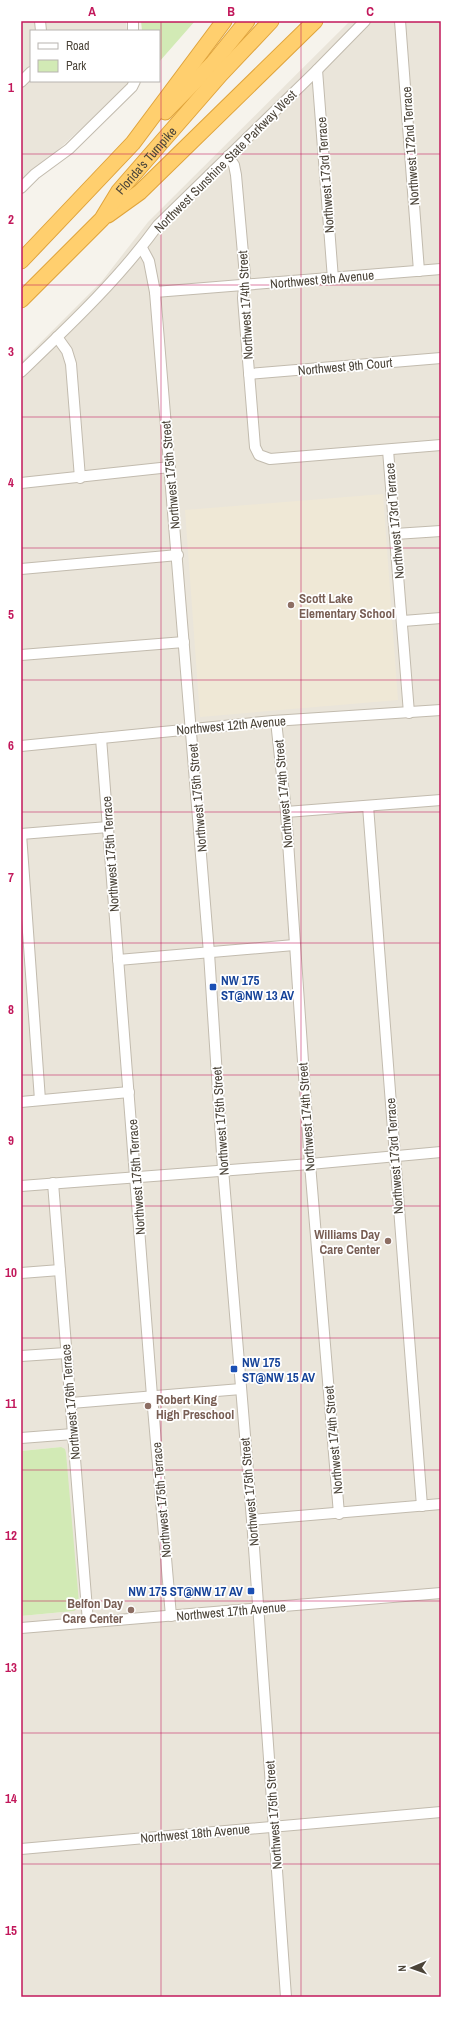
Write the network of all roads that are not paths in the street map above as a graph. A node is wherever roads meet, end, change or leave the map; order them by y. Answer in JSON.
{"nodes":[{"id":1,"x":224,"y":21,"type":"edge"},
{"id":2,"x":248,"y":21,"type":"edge"},
{"id":3,"x":272,"y":21,"type":"edge"},
{"id":4,"x":315,"y":21,"type":"edge"},
{"id":5,"x":365,"y":21,"type":"edge"},
{"id":6,"x":400,"y":21,"type":"edge"},
{"id":7,"x":317,"y":70,"type":"junction"},
{"id":8,"x":30,"y":73,"type":"edge"},
{"id":9,"x":21,"y":82,"type":"edge"},
{"id":10,"x":134,"y":82,"type":"edge"},
{"id":11,"x":133,"y":143,"type":"junction"},
{"id":12,"x":228,"y":156,"type":"junction"},
{"id":13,"x":21,"y":188,"type":"edge"},
{"id":14,"x":102,"y":219,"type":"junction"},
{"id":15,"x":142,"y":248,"type":"junction"},
{"id":16,"x":21,"y":261,"type":"edge"},
{"id":17,"x":441,"y":270,"type":"edge"},
{"id":18,"x":419,"y":271,"type":"junction"},
{"id":19,"x":333,"y":279,"type":"junction"},
{"id":20,"x":244,"y":286,"type":"junction"},
{"id":21,"x":155,"y":292,"type":"junction"},
{"id":22,"x":21,"y":300,"type":"edge"},
{"id":23,"x":57,"y":337,"type":"junction"},
{"id":24,"x":441,"y":358,"type":"edge"},
{"id":25,"x":21,"y":372,"type":"edge"},
{"id":26,"x":249,"y":374,"type":"junction"},
{"id":27,"x":441,"y":445,"type":"edge"},
{"id":28,"x":388,"y":450,"type":"junction"},
{"id":29,"x":170,"y":467,"type":"junction"},
{"id":30,"x":80,"y":478,"type":"junction"},
{"id":31,"x":21,"y":483,"type":"edge"},
{"id":32,"x":441,"y":531,"type":"edge"},
{"id":33,"x":396,"y":534,"type":"junction"},
{"id":34,"x":178,"y":555,"type":"junction"},
{"id":35,"x":21,"y":569,"type":"edge"},
{"id":36,"x":441,"y":618,"type":"edge"},
{"id":37,"x":403,"y":621,"type":"junction"},
{"id":38,"x":184,"y":642,"type":"junction"},
{"id":39,"x":21,"y":655,"type":"edge"},
{"id":40,"x":441,"y":710,"type":"edge"},
{"id":41,"x":409,"y":713,"type":"junction"},
{"id":42,"x":276,"y":721,"type":"junction"},
{"id":43,"x":191,"y":729,"type":"junction"},
{"id":44,"x":102,"y":738,"type":"junction"},
{"id":45,"x":21,"y":746,"type":"edge"},
{"id":46,"x":441,"y":800,"type":"edge"},
{"id":47,"x":368,"y":806,"type":"junction"},
{"id":48,"x":286,"y":812,"type":"junction"},
{"id":49,"x":108,"y":827,"type":"junction"},
{"id":50,"x":21,"y":834,"type":"edge"},
{"id":51,"x":294,"y":945,"type":"junction"},
{"id":52,"x":209,"y":953,"type":"junction"},
{"id":53,"x":118,"y":960,"type":"junction"},
{"id":54,"x":129,"y":1092,"type":"junction"},
{"id":55,"x":40,"y":1100,"type":"junction"},
{"id":56,"x":21,"y":1102,"type":"edge"},
{"id":57,"x":441,"y":1152,"type":"edge"},
{"id":58,"x":394,"y":1155,"type":"junction"},
{"id":59,"x":310,"y":1164,"type":"junction"},
{"id":60,"x":223,"y":1170,"type":"junction"},
{"id":61,"x":136,"y":1176,"type":"junction"},
{"id":62,"x":53,"y":1183,"type":"junction"},
{"id":63,"x":21,"y":1186,"type":"edge"},
{"id":64,"x":60,"y":1270,"type":"junction"},
{"id":65,"x":21,"y":1273,"type":"edge"},
{"id":66,"x":66,"y":1353,"type":"junction"},
{"id":67,"x":21,"y":1356,"type":"edge"},
{"id":68,"x":241,"y":1389,"type":"junction"},
{"id":69,"x":152,"y":1396,"type":"junction"},
{"id":70,"x":71,"y":1403,"type":"junction"},
{"id":71,"x":73,"y":1434,"type":"junction"},
{"id":72,"x":21,"y":1438,"type":"edge"},
{"id":73,"x":441,"y":1504,"type":"edge"},
{"id":74,"x":422,"y":1506,"type":"junction"},
{"id":75,"x":338,"y":1514,"type":"junction"},
{"id":76,"x":252,"y":1520,"type":"junction"},
{"id":77,"x":441,"y":1592,"type":"edge"},
{"id":78,"x":258,"y":1609,"type":"junction"},
{"id":79,"x":171,"y":1616,"type":"junction"},
{"id":80,"x":88,"y":1622,"type":"junction"},
{"id":81,"x":21,"y":1628,"type":"edge"},
{"id":82,"x":441,"y":1812,"type":"edge"},
{"id":83,"x":274,"y":1826,"type":"junction"},
{"id":84,"x":21,"y":1849,"type":"edge"},
{"id":85,"x":286,"y":1997,"type":"edge"}],
"edges":[{"from":1,"to":11,"type":"highway","name":"Florida's Turnpike"},
{"from":2,"to":11,"type":"highway"},
{"from":3,"to":14,"type":"highway","name":"Florida's Turnpike"},
{"from":4,"to":14,"type":"highway"},
{"from":5,"to":7,"type":"street","name":"Northwest Sunshine State Parkway West"},
{"from":6,"to":18,"type":"street","name":"Northwest 172nd Terrace"},
{"from":7,"to":12,"type":"street","name":"Northwest Sunshine State Parkway West"},
{"from":7,"to":19,"type":"street","name":"Northwest 173rd Terrace"},
{"from":8,"to":9,"type":"street"},
{"from":10,"to":13,"type":"street"},
{"from":11,"to":16,"type":"highway","name":"Florida's Turnpike"},
{"from":12,"to":15,"type":"street","name":"Northwest Sunshine State Parkway West"},
{"from":12,"to":20,"type":"street","name":"Northwest 174th Street"},
{"from":14,"to":22,"type":"highway","name":"Florida's Turnpike"},
{"from":15,"to":21,"type":"street","name":"Northwest 175th Street"},
{"from":15,"to":23,"type":"street","name":"Northwest Sunshine State Parkway West"},
{"from":17,"to":18,"type":"street","name":"Northwest 9th Avenue"},
{"from":18,"to":19,"type":"street","name":"Northwest 9th Avenue"},
{"from":19,"to":20,"type":"street","name":"Northwest 9th Avenue"},
{"from":20,"to":21,"type":"street","name":"Northwest 9th Avenue"},
{"from":20,"to":26,"type":"street","name":"Northwest 174th Street"},
{"from":21,"to":29,"type":"street","name":"Northwest 175th Street"},
{"from":23,"to":25,"type":"street","name":"Northwest Sunshine State Parkway West"},
{"from":23,"to":30,"type":"street"},
{"from":24,"to":26,"type":"street","name":"Northwest 9th Court"},
{"from":26,"to":28,"type":"street","name":"Northwest 174th Street"},
{"from":27,"to":28,"type":"street"},
{"from":28,"to":33,"type":"street","name":"Northwest 173rd Terrace"},
{"from":29,"to":30,"type":"street"},
{"from":29,"to":34,"type":"street","name":"Northwest 175th Street"},
{"from":30,"to":31,"type":"street"},
{"from":32,"to":33,"type":"street"},
{"from":33,"to":37,"type":"street","name":"Northwest 173rd Terrace"},
{"from":34,"to":35,"type":"street"},
{"from":34,"to":38,"type":"street","name":"Northwest 175th Street"},
{"from":36,"to":37,"type":"street"},
{"from":37,"to":41,"type":"street","name":"Northwest 173rd Terrace"},
{"from":38,"to":39,"type":"street"},
{"from":38,"to":43,"type":"street","name":"Northwest 175th Street"},
{"from":40,"to":41,"type":"street","name":"Northwest 12th Avenue"},
{"from":41,"to":42,"type":"street","name":"Northwest 12th Avenue"},
{"from":42,"to":43,"type":"street","name":"Northwest 12th Avenue"},
{"from":42,"to":48,"type":"street","name":"Northwest 174th Street"},
{"from":43,"to":44,"type":"street","name":"Northwest 12th Avenue"},
{"from":43,"to":52,"type":"street","name":"Northwest 175th Street"},
{"from":44,"to":45,"type":"street","name":"Northwest 12th Avenue"},
{"from":44,"to":49,"type":"street","name":"Northwest 175th Terrace"},
{"from":46,"to":47,"type":"street"},
{"from":47,"to":48,"type":"street"},
{"from":47,"to":58,"type":"street","name":"Northwest 173rd Terrace"},
{"from":48,"to":51,"type":"street","name":"Northwest 174th Street"},
{"from":49,"to":50,"type":"street"},
{"from":49,"to":53,"type":"street","name":"Northwest 175th Terrace"},
{"from":50,"to":55,"type":"street"},
{"from":51,"to":52,"type":"street"},
{"from":51,"to":59,"type":"street","name":"Northwest 174th Street"},
{"from":52,"to":53,"type":"street"},
{"from":52,"to":60,"type":"street","name":"Northwest 175th Street"},
{"from":53,"to":54,"type":"street","name":"Northwest 175th Terrace"},
{"from":54,"to":55,"type":"street"},
{"from":54,"to":61,"type":"street","name":"Northwest 175th Terrace"},
{"from":55,"to":56,"type":"street"},
{"from":57,"to":58,"type":"street"},
{"from":58,"to":59,"type":"street"},
{"from":58,"to":74,"type":"street","name":"Northwest 173rd Terrace"},
{"from":59,"to":60,"type":"street"},
{"from":59,"to":75,"type":"street","name":"Northwest 174th Street"},
{"from":60,"to":61,"type":"street"},
{"from":60,"to":68,"type":"street","name":"Northwest 175th Street"},
{"from":61,"to":62,"type":"street"},
{"from":61,"to":69,"type":"street","name":"Northwest 175th Terrace"},
{"from":62,"to":63,"type":"street"},
{"from":62,"to":64,"type":"street","name":"Northwest 176th Terrace"},
{"from":64,"to":65,"type":"street"},
{"from":64,"to":66,"type":"street","name":"Northwest 176th Terrace"},
{"from":66,"to":67,"type":"street"},
{"from":66,"to":70,"type":"street","name":"Northwest 176th Terrace"},
{"from":68,"to":69,"type":"street"},
{"from":68,"to":76,"type":"street","name":"Northwest 175th Street"},
{"from":69,"to":70,"type":"street"},
{"from":69,"to":79,"type":"street","name":"Northwest 175th Terrace"},
{"from":70,"to":71,"type":"street","name":"Northwest 176th Terrace"},
{"from":71,"to":72,"type":"street"},
{"from":71,"to":80,"type":"street","name":"Northwest 176th Terrace"},
{"from":73,"to":74,"type":"street"},
{"from":74,"to":75,"type":"street"},
{"from":75,"to":76,"type":"street"},
{"from":76,"to":78,"type":"street","name":"Northwest 175th Street"},
{"from":77,"to":78,"type":"street","name":"Northwest 17th Avenue"},
{"from":78,"to":79,"type":"street","name":"Northwest 17th Avenue"},
{"from":78,"to":83,"type":"street","name":"Northwest 175th Street"},
{"from":79,"to":80,"type":"street","name":"Northwest 17th Avenue"},
{"from":80,"to":81,"type":"street","name":"Northwest 17th Avenue"},
{"from":82,"to":83,"type":"street","name":"Northwest 18th Avenue"},
{"from":83,"to":84,"type":"street","name":"Northwest 18th Avenue"},
{"from":83,"to":85,"type":"street","name":"Northwest 175th Street"}]}
